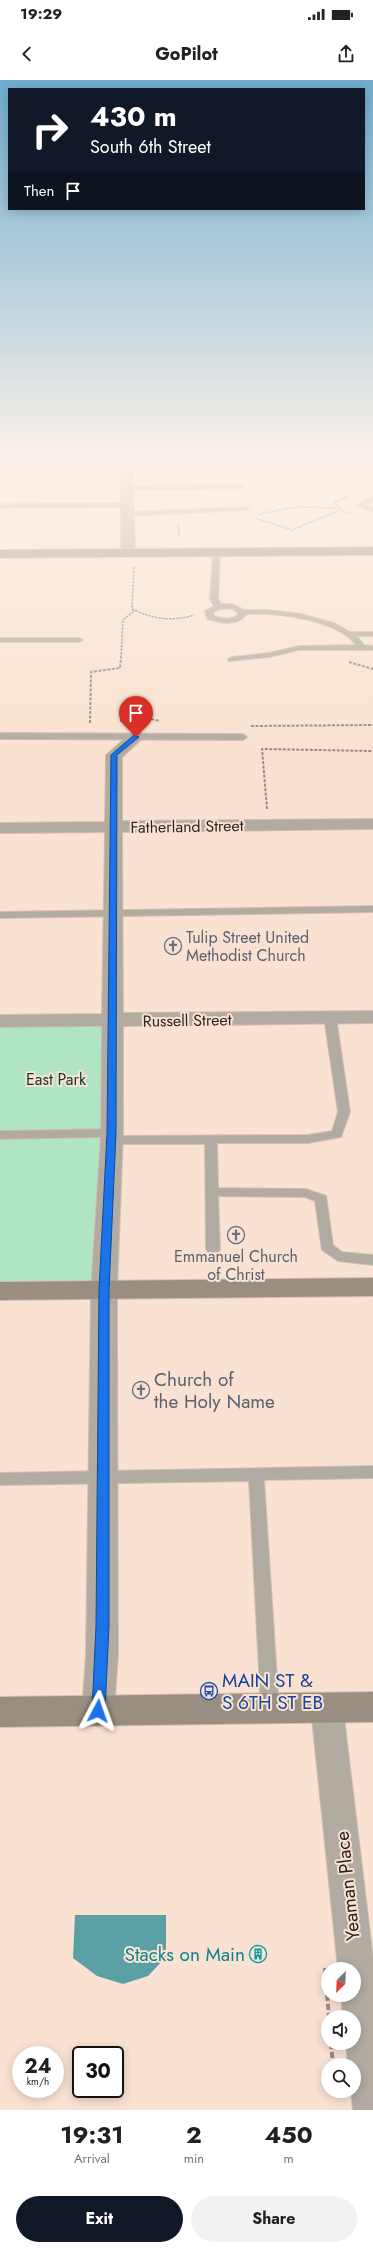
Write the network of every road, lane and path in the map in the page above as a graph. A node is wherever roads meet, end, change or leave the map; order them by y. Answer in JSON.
{"nodes":[{"id":1,"x":216,"y":559,"type":"edge"},
{"id":2,"x":134,"y":566,"type":"dead end"},
{"id":3,"x":218,"y":607,"type":"junction"},
{"id":4,"x":135,"y":610,"type":"junction"},
{"id":5,"x":242,"y":612,"type":"junction"},
{"id":6,"x":200,"y":613,"type":"dead end"},
{"id":7,"x":349,"y":634,"type":"junction"},
{"id":8,"x":373,"y":634,"type":"edge"},
{"id":9,"x":0,"y":640,"type":"edge"},
{"id":10,"x":79,"y":640,"type":"dead end"},
{"id":11,"x":362,"y":647,"type":"junction"},
{"id":12,"x":373,"y":648,"type":"edge"},
{"id":13,"x":232,"y":659,"type":"dead end"},
{"id":14,"x":119,"y":721,"type":"dead end"},
{"id":15,"x":166,"y":722,"type":"dead end"},
{"id":16,"x":373,"y":725,"type":"edge"},
{"id":17,"x":249,"y":726,"type":"dead end"},
{"id":18,"x":90,"y":727,"type":"dead end"},
{"id":19,"x":0,"y":736,"type":"edge"},
{"id":20,"x":136,"y":737,"type":"junction"},
{"id":21,"x":243,"y":737,"type":"dead end"},
{"id":22,"x":373,"y":751,"type":"edge"},
{"id":23,"x":267,"y":816,"type":"dead end"},
{"id":24,"x":373,"y":824,"type":"edge"},
{"id":25,"x":114,"y":827,"type":"junction"},
{"id":26,"x":0,"y":828,"type":"edge"},
{"id":27,"x":373,"y":910,"type":"edge"},
{"id":28,"x":114,"y":912,"type":"junction"},
{"id":29,"x":0,"y":915,"type":"edge"},
{"id":30,"x":373,"y":1017,"type":"edge"},
{"id":31,"x":330,"y":1018,"type":"junction"},
{"id":32,"x":0,"y":1021,"type":"edge"},
{"id":33,"x":113,"y":1021,"type":"junction"},
{"id":34,"x":0,"y":1134,"type":"edge"},
{"id":35,"x":112,"y":1136,"type":"junction"},
{"id":36,"x":211,"y":1140,"type":"junction"},
{"id":37,"x":213,"y":1192,"type":"junction"},
{"id":38,"x":213,"y":1249,"type":"dead end"},
{"id":39,"x":373,"y":1260,"type":"edge"},
{"id":40,"x":373,"y":1287,"type":"edge"},
{"id":41,"x":104,"y":1290,"type":"junction"},
{"id":42,"x":0,"y":1291,"type":"edge"},
{"id":43,"x":373,"y":1472,"type":"edge"},
{"id":44,"x":256,"y":1475,"type":"junction"},
{"id":45,"x":104,"y":1478,"type":"junction"},
{"id":46,"x":0,"y":1479,"type":"edge"},
{"id":47,"x":373,"y":1707,"type":"edge"},
{"id":48,"x":327,"y":1709,"type":"junction"},
{"id":49,"x":270,"y":1710,"type":"junction"},
{"id":50,"x":98,"y":1711,"type":"junction"},
{"id":51,"x":0,"y":1712,"type":"edge"},
{"id":52,"x":367,"y":2008,"type":"edge"},
{"id":53,"x":372,"y":2110,"type":"edge"}],
"edges":[{"from":1,"to":3,"type":"lane"},
{"from":2,"to":4,"type":"path"},
{"from":3,"to":5,"type":"lane"},
{"from":3,"to":5,"type":"lane"},
{"from":4,"to":6,"type":"path"},
{"from":4,"to":18,"type":"path"},
{"from":5,"to":7,"type":"lane"},
{"from":7,"to":8,"type":"lane"},
{"from":7,"to":11,"type":"lane"},
{"from":9,"to":10,"type":"lane"},
{"from":11,"to":12,"type":"lane"},
{"from":11,"to":13,"type":"lane"},
{"from":14,"to":15,"type":"path"},
{"from":16,"to":17,"type":"path"},
{"from":19,"to":20,"type":"lane"},
{"from":20,"to":21,"type":"lane"},
{"from":20,"to":25,"type":"street"},
{"from":22,"to":23,"type":"path"},
{"from":24,"to":25,"type":"street","name":"Fatherland Street"},
{"from":25,"to":26,"type":"street","name":"Fatherland Street"},
{"from":25,"to":28,"type":"street"},
{"from":27,"to":28,"type":"lane"},
{"from":28,"to":29,"type":"lane"},
{"from":28,"to":33,"type":"street"},
{"from":30,"to":31,"type":"street","name":"Russell Street"},
{"from":31,"to":33,"type":"street","name":"Russell Street"},
{"from":31,"to":36,"type":"lane"},
{"from":32,"to":33,"type":"street","name":"Russell Street"},
{"from":33,"to":35,"type":"street"},
{"from":34,"to":35,"type":"lane"},
{"from":35,"to":36,"type":"lane"},
{"from":35,"to":41,"type":"street"},
{"from":36,"to":37,"type":"lane"},
{"from":37,"to":38,"type":"lane"},
{"from":37,"to":39,"type":"lane"},
{"from":40,"to":41,"type":"street"},
{"from":41,"to":42,"type":"street"},
{"from":41,"to":45,"type":"street"},
{"from":43,"to":44,"type":"lane"},
{"from":44,"to":45,"type":"lane"},
{"from":44,"to":49,"type":"lane"},
{"from":45,"to":46,"type":"lane"},
{"from":45,"to":50,"type":"street"},
{"from":47,"to":48,"type":"street"},
{"from":48,"to":49,"type":"street"},
{"from":48,"to":52,"type":"street","name":"Yeaman Place"},
{"from":49,"to":50,"type":"street"},
{"from":50,"to":51,"type":"street"},
{"from":52,"to":53,"type":"street","name":"Yeaman Place"}]}
